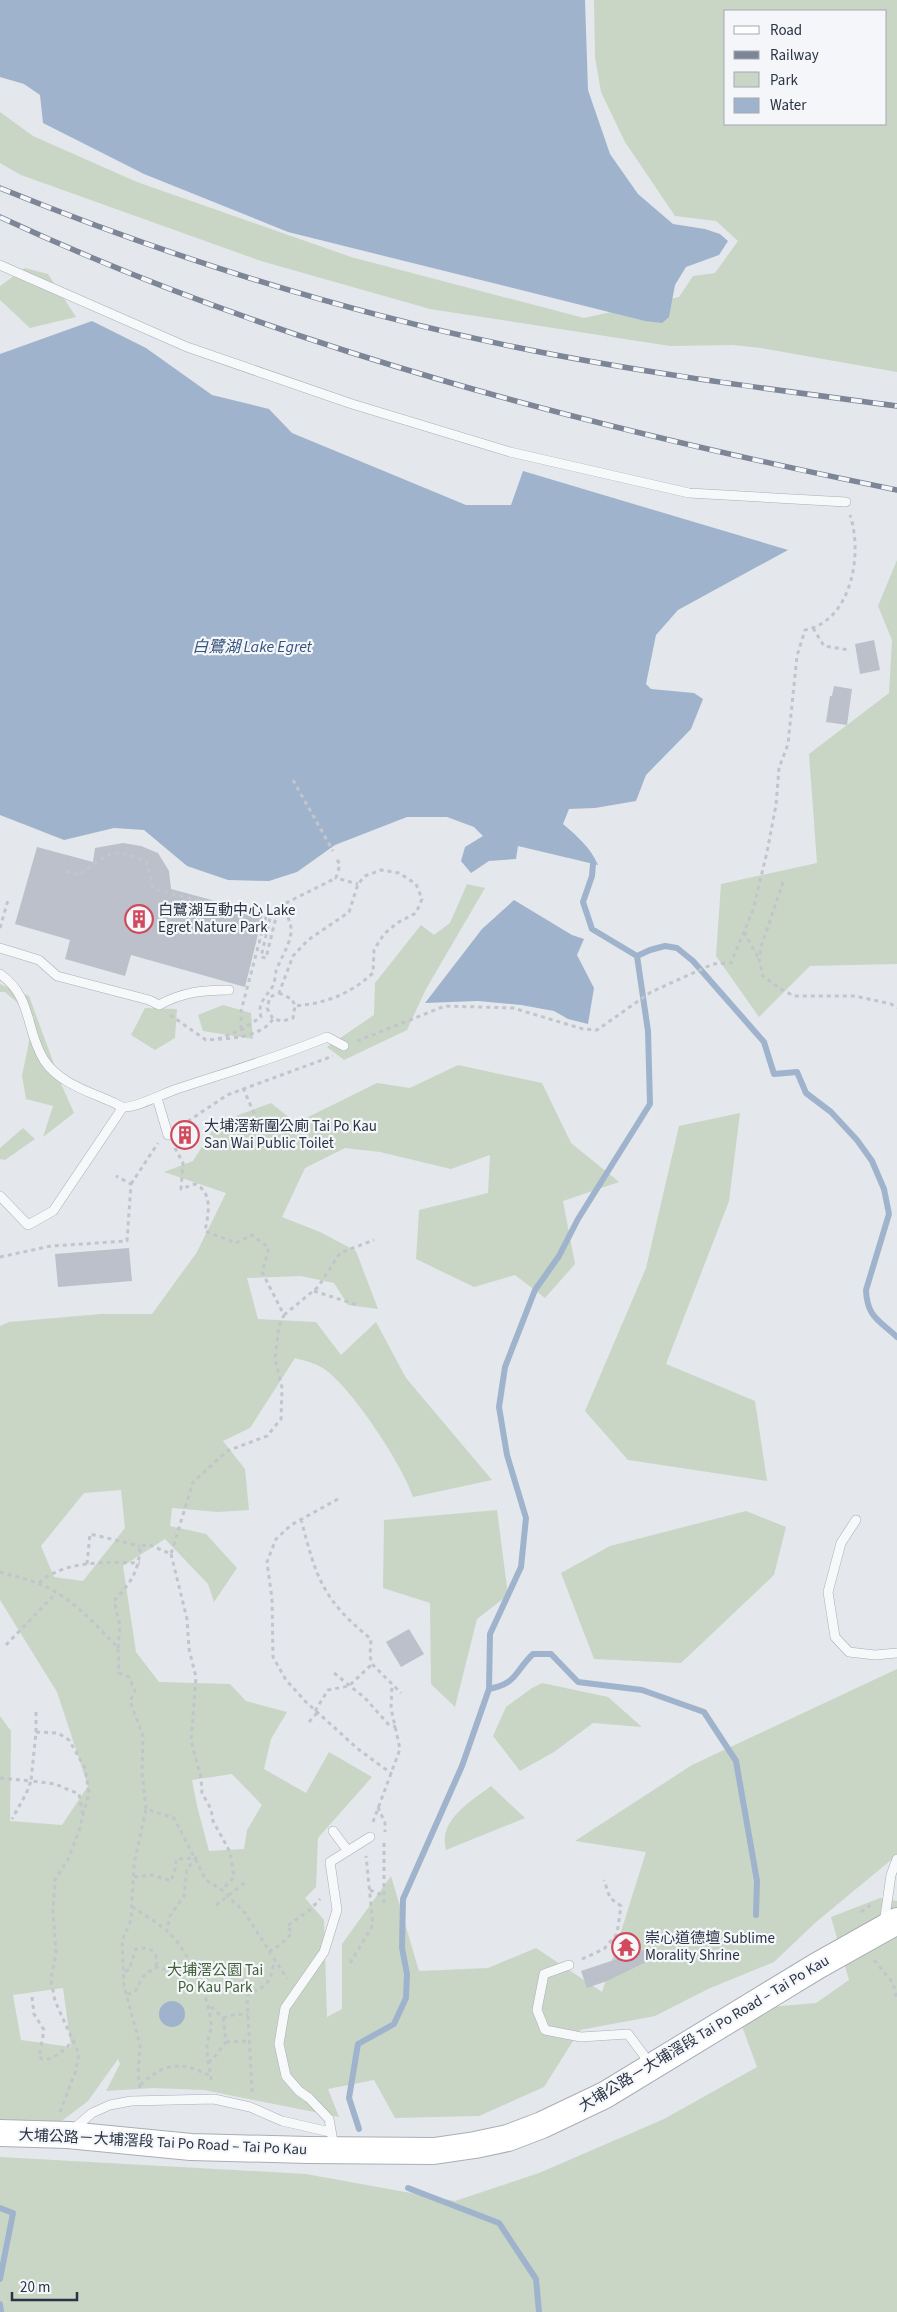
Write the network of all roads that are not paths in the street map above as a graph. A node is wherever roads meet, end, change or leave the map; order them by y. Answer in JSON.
{"nodes":[{"id":1,"x":0,"y":265,"type":"edge"},
{"id":2,"x":846,"y":502,"type":"road end"},
{"id":3,"x":0,"y":948,"type":"edge"},
{"id":4,"x":0,"y":974,"type":"edge"},
{"id":5,"x":228,"y":990,"type":"dead end"},
{"id":6,"x":344,"y":1046,"type":"road end"},
{"id":7,"x":157,"y":1098,"type":"junction"},
{"id":8,"x":124,"y":1108,"type":"junction"},
{"id":9,"x":168,"y":1135,"type":"road end"},
{"id":10,"x":0,"y":1196,"type":"edge"},
{"id":11,"x":856,"y":1520,"type":"dead end"},
{"id":12,"x":897,"y":1653,"type":"edge"},
{"id":13,"x":333,"y":1831,"type":"dead end"},
{"id":14,"x":367,"y":1839,"type":"road end"},
{"id":15,"x":348,"y":1850,"type":"junction"},
{"id":16,"x":897,"y":1859,"type":"edge"},
{"id":17,"x":890,"y":1925,"type":"edge"},
{"id":18,"x":569,"y":1965,"type":"road end"},
{"id":19,"x":650,"y":2068,"type":"junction"},
{"id":20,"x":73,"y":2130,"type":"junction"},
{"id":21,"x":0,"y":2133,"type":"edge"},
{"id":22,"x":332,"y":2141,"type":"junction"}],
"edges":[{"from":1,"to":2,"type":"lane"},
{"from":3,"to":5,"type":"lane"},
{"from":4,"to":8,"type":"lane"},
{"from":6,"to":7,"type":"lane"},
{"from":7,"to":8,"type":"lane"},
{"from":7,"to":9,"type":"lane"},
{"from":8,"to":10,"type":"lane"},
{"from":11,"to":12,"type":"lane"},
{"from":13,"to":15,"type":"lane"},
{"from":14,"to":15,"type":"lane"},
{"from":15,"to":22,"type":"lane"},
{"from":16,"to":17,"type":"lane"},
{"from":17,"to":19,"type":"main road","name":"大埔公路－大埔滘段 Tai Po Road – Tai Po Kau"},
{"from":18,"to":19,"type":"lane"},
{"from":19,"to":22,"type":"main road","name":"大埔公路－大埔滘段 Tai Po Road – Tai Po Kau"},
{"from":20,"to":21,"type":"main road","name":"大埔公路－大埔滘段 Tai Po Road – Tai Po Kau"},
{"from":20,"to":22,"type":"main road","name":"大埔公路－大埔滘段 Tai Po Road – Tai Po Kau"},
{"from":20,"to":22,"type":"lane"}]}
